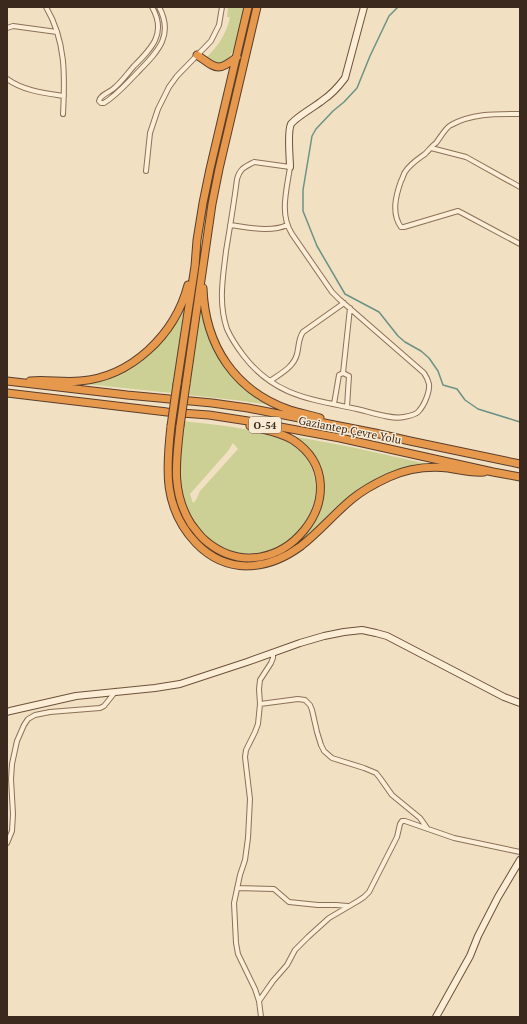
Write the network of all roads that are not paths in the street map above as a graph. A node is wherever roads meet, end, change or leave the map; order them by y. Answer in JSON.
{"nodes":[{"id":1,"x":46,"y":7,"type":"edge"},
{"id":2,"x":152,"y":7,"type":"edge"},
{"id":3,"x":159,"y":7,"type":"edge"},
{"id":4,"x":222,"y":7,"type":"edge"},
{"id":5,"x":248,"y":7,"type":"edge"},
{"id":6,"x":257,"y":7,"type":"edge"},
{"id":7,"x":364,"y":7,"type":"edge"},
{"id":8,"x":7,"y":28,"type":"edge"},
{"id":9,"x":57,"y":32,"type":"junction"},
{"id":10,"x":197,"y":55,"type":"junction"},
{"id":11,"x":237,"y":57,"type":"junction"},
{"id":12,"x":7,"y":79,"type":"edge"},
{"id":13,"x":64,"y":96,"type":"junction"},
{"id":14,"x":63,"y":114,"type":"dead end"},
{"id":15,"x":520,"y":114,"type":"edge"},
{"id":16,"x":431,"y":148,"type":"junction"},
{"id":17,"x":290,"y":167,"type":"junction"},
{"id":18,"x":146,"y":172,"type":"dead end"},
{"id":19,"x":519,"y":185,"type":"edge"},
{"id":20,"x":230,"y":225,"type":"junction"},
{"id":21,"x":287,"y":225,"type":"junction"},
{"id":22,"x":197,"y":240,"type":"junction"},
{"id":23,"x":206,"y":241,"type":"junction"},
{"id":24,"x":520,"y":244,"type":"edge"},
{"id":25,"x":344,"y":303,"type":"junction"},
{"id":26,"x":350,"y":308,"type":"junction"},
{"id":27,"x":343,"y":373,"type":"junction"},
{"id":28,"x":7,"y":381,"type":"edge"},
{"id":29,"x":270,"y":381,"type":"junction"},
{"id":30,"x":15,"y":382,"type":"junction"},
{"id":31,"x":7,"y":393,"type":"edge"},
{"id":32,"x":334,"y":404,"type":"junction"},
{"id":33,"x":347,"y":407,"type":"junction"},
{"id":34,"x":209,"y":415,"type":"junction"},
{"id":35,"x":339,"y":425,"type":"junction"},
{"id":36,"x":520,"y":464,"type":"edge"},
{"id":37,"x":493,"y":472,"type":"junction"},
{"id":38,"x":520,"y":476,"type":"edge"},
{"id":39,"x":273,"y":652,"type":"junction"},
{"id":40,"x":116,"y":691,"type":"junction"},
{"id":41,"x":520,"y":703,"type":"edge"},
{"id":42,"x":260,"y":704,"type":"junction"},
{"id":43,"x":7,"y":712,"type":"edge"},
{"id":44,"x":427,"y":828,"type":"junction"},
{"id":45,"x":7,"y":843,"type":"edge"},
{"id":46,"x":520,"y":852,"type":"edge"},
{"id":47,"x":520,"y":860,"type":"edge"},
{"id":48,"x":237,"y":888,"type":"junction"},
{"id":49,"x":348,"y":906,"type":"junction"},
{"id":50,"x":259,"y":1001,"type":"junction"},
{"id":51,"x":261,"y":1017,"type":"edge"},
{"id":52,"x":436,"y":1017,"type":"edge"}],
"edges":[{"from":1,"to":9,"type":"street"},
{"from":2,"to":3,"type":"street"},
{"from":4,"to":10,"type":"street"},
{"from":5,"to":11,"type":"highway"},
{"from":6,"to":23,"type":"highway"},
{"from":7,"to":17,"type":"street"},
{"from":8,"to":9,"type":"street"},
{"from":9,"to":13,"type":"street"},
{"from":10,"to":11,"type":"highway"},
{"from":10,"to":18,"type":"street"},
{"from":11,"to":22,"type":"highway"},
{"from":12,"to":13,"type":"street"},
{"from":13,"to":14,"type":"street"},
{"from":15,"to":16,"type":"street"},
{"from":16,"to":19,"type":"street"},
{"from":16,"to":24,"type":"street"},
{"from":17,"to":20,"type":"street"},
{"from":17,"to":21,"type":"street"},
{"from":20,"to":21,"type":"street"},
{"from":20,"to":29,"type":"street"},
{"from":21,"to":25,"type":"street"},
{"from":22,"to":30,"type":"highway"},
{"from":22,"to":37,"type":"highway","bridge":true},
{"from":23,"to":34,"type":"highway","bridge":true},
{"from":23,"to":35,"type":"highway"},
{"from":25,"to":26,"type":"street"},
{"from":25,"to":29,"type":"street"},
{"from":26,"to":27,"type":"street"},
{"from":26,"to":33,"type":"street"},
{"from":27,"to":32,"type":"street"},
{"from":27,"to":33,"type":"street"},
{"from":28,"to":30,"type":"highway","name":"Gaziantep Çevre Yolu","number":"O-54"},
{"from":29,"to":32,"type":"street"},
{"from":30,"to":35,"type":"highway","name":"Gaziantep Çevre Yolu","number":"O-54"},
{"from":31,"to":34,"type":"highway","name":"Gaziantep Çevre Yolu","number":"O-54"},
{"from":32,"to":33,"type":"street"},
{"from":34,"to":37,"type":"highway","name":"Gaziantep Çevre Yolu","number":"O-54"},
{"from":35,"to":36,"type":"highway","name":"Gaziantep Çevre Yolu","number":"O-54"},
{"from":37,"to":38,"type":"highway","name":"Gaziantep Çevre Yolu","number":"O-54"},
{"from":39,"to":40,"type":"street"},
{"from":39,"to":41,"type":"street"},
{"from":39,"to":42,"type":"street"},
{"from":40,"to":43,"type":"street"},
{"from":40,"to":45,"type":"street"},
{"from":42,"to":44,"type":"street"},
{"from":42,"to":48,"type":"street"},
{"from":44,"to":46,"type":"street"},
{"from":44,"to":49,"type":"street"},
{"from":47,"to":52,"type":"street"},
{"from":48,"to":49,"type":"street"},
{"from":48,"to":50,"type":"street"},
{"from":49,"to":50,"type":"street"},
{"from":50,"to":51,"type":"street"}]}
